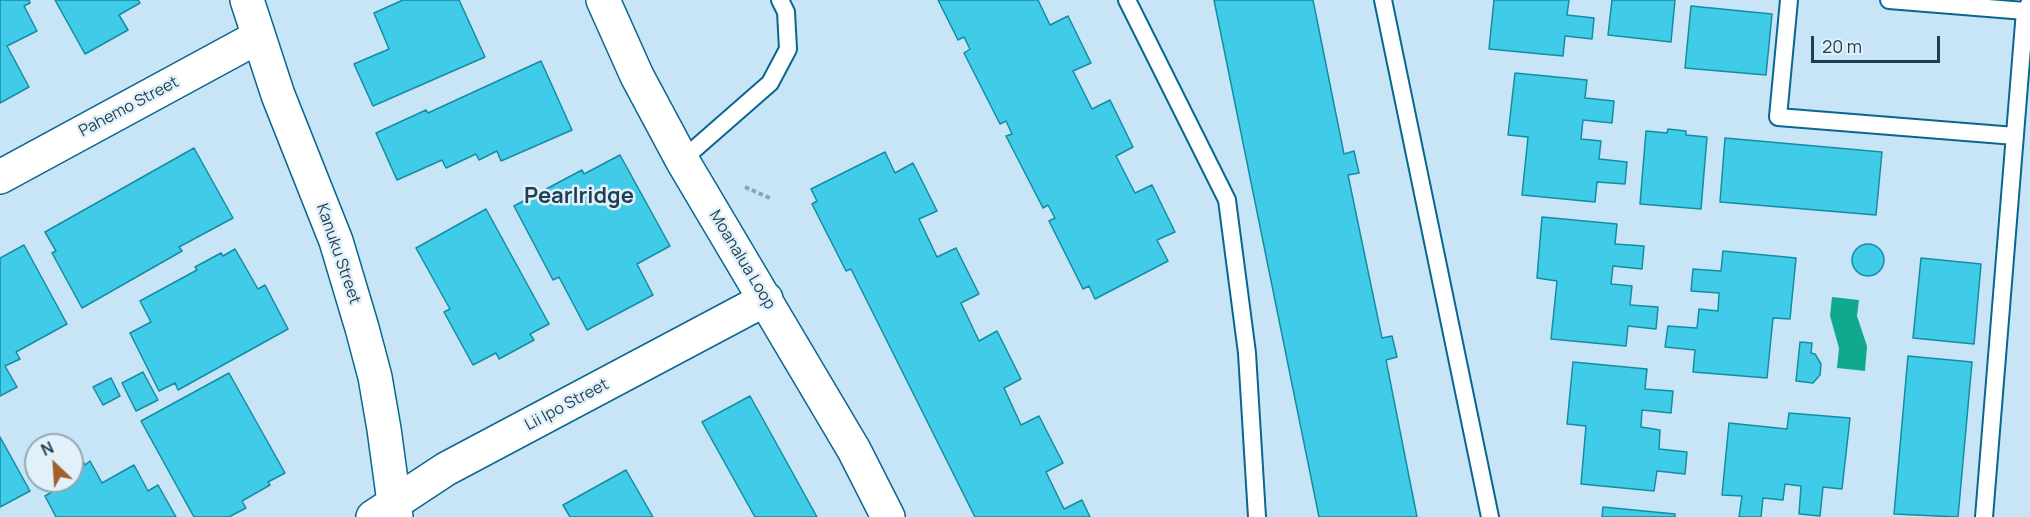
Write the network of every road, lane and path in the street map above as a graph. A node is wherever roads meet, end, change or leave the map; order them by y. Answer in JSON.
{"nodes":[{"id":1,"x":247,"y":0,"type":"edge"},
{"id":2,"x":603,"y":0,"type":"edge"},
{"id":3,"x":780,"y":0,"type":"edge"},
{"id":4,"x":1127,"y":0,"type":"edge"},
{"id":5,"x":1383,"y":0,"type":"edge"},
{"id":6,"x":1789,"y":0,"type":"edge"},
{"id":7,"x":1889,"y":0,"type":"edge"},
{"id":8,"x":2028,"y":7,"type":"edge"},
{"id":9,"x":258,"y":37,"type":"junction"},
{"id":10,"x":2015,"y":136,"type":"junction"},
{"id":11,"x":682,"y":160,"type":"junction"},
{"id":12,"x":0,"y":177,"type":"edge"},
{"id":13,"x":766,"y":299,"type":"junction"},
{"id":14,"x":388,"y":512,"type":"edge"},
{"id":15,"x":888,"y":517,"type":"edge"},
{"id":16,"x":1257,"y":517,"type":"edge"},
{"id":17,"x":1490,"y":517,"type":"edge"},
{"id":18,"x":1984,"y":517,"type":"edge"}],
"edges":[{"from":1,"to":9,"type":"street","name":"Kanuku Street"},
{"from":2,"to":11,"type":"street","name":"Moanalua Loop"},
{"from":3,"to":11,"type":"lane"},
{"from":4,"to":16,"type":"lane"},
{"from":5,"to":17,"type":"lane"},
{"from":6,"to":10,"type":"lane"},
{"from":7,"to":8,"type":"lane"},
{"from":8,"to":10,"type":"lane"},
{"from":9,"to":12,"type":"street","name":"Pahemo Street"},
{"from":9,"to":14,"type":"street","name":"Kanuku Street"},
{"from":10,"to":18,"type":"lane"},
{"from":11,"to":13,"type":"street","name":"Moanalua Loop"},
{"from":13,"to":14,"type":"street","name":"Lii Ipo Street"},
{"from":13,"to":15,"type":"street","name":"Moanalua Loop"}]}
